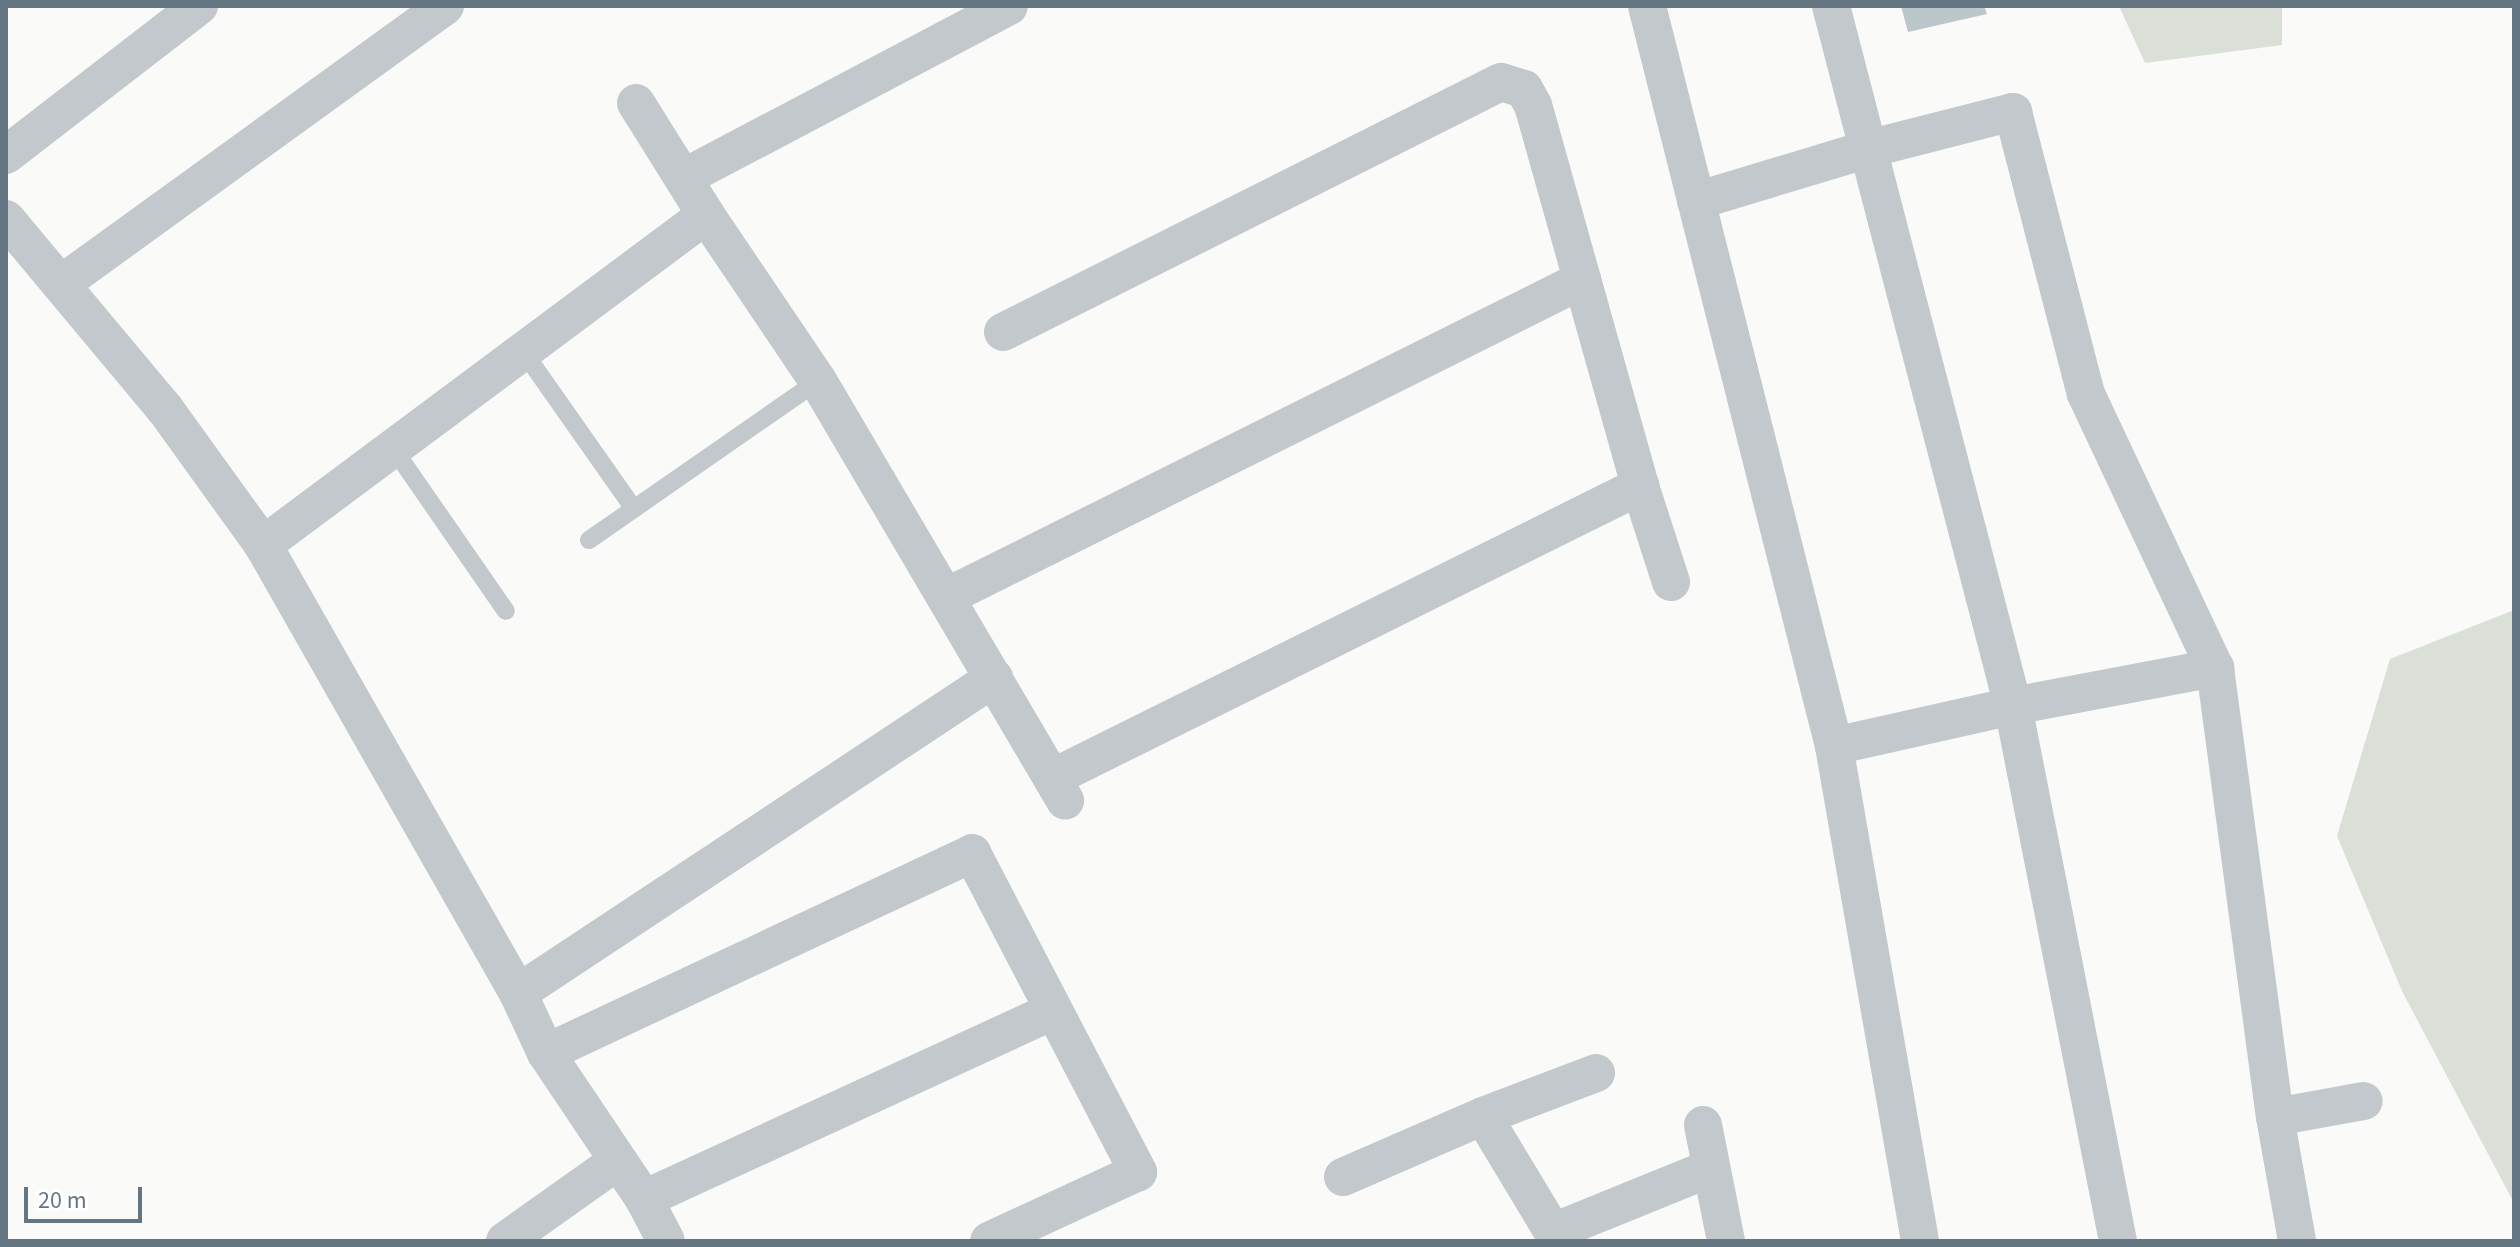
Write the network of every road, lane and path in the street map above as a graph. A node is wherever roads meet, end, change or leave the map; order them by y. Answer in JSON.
{"nodes":[{"id":1,"x":445,"y":6,"type":"edge"},
{"id":2,"x":1009,"y":6,"type":"edge"},
{"id":3,"x":1647,"y":6,"type":"edge"},
{"id":4,"x":1831,"y":6,"type":"edge"},
{"id":5,"x":185,"y":10,"type":"edge"},
{"id":6,"x":636,"y":103,"type":"dead end"},
{"id":7,"x":1868,"y":149,"type":"junction"},
{"id":8,"x":6,"y":155,"type":"edge"},
{"id":9,"x":685,"y":177,"type":"junction"},
{"id":10,"x":1696,"y":201,"type":"junction"},
{"id":11,"x":706,"y":215,"type":"junction"},
{"id":12,"x":6,"y":219,"type":"edge"},
{"id":13,"x":1582,"y":280,"type":"junction"},
{"id":14,"x":61,"y":284,"type":"junction"},
{"id":15,"x":1003,"y":332,"type":"dead end"},
{"id":16,"x":523,"y":351,"type":"junction"},
{"id":17,"x":818,"y":381,"type":"junction"},
{"id":18,"x":393,"y":448,"type":"junction"},
{"id":19,"x":1640,"y":486,"type":"junction"},
{"id":20,"x":634,"y":509,"type":"junction"},
{"id":21,"x":589,"y":540,"type":"dead end"},
{"id":22,"x":263,"y":545,"type":"junction"},
{"id":23,"x":1671,"y":582,"type":"dead end"},
{"id":24,"x":946,"y":597,"type":"junction"},
{"id":25,"x":506,"y":611,"type":"dead end"},
{"id":26,"x":2215,"y":668,"type":"junction"},
{"id":27,"x":994,"y":678,"type":"junction"},
{"id":28,"x":2013,"y":706,"type":"junction"},
{"id":29,"x":1834,"y":746,"type":"junction"},
{"id":30,"x":518,"y":993,"type":"junction"},
{"id":31,"x":1054,"y":1010,"type":"junction"},
{"id":32,"x":546,"y":1053,"type":"junction"},
{"id":33,"x":1596,"y":1073,"type":"dead end"},
{"id":34,"x":2364,"y":1101,"type":"dead end"},
{"id":35,"x":1483,"y":1116,"type":"junction"},
{"id":36,"x":2275,"y":1117,"type":"junction"},
{"id":37,"x":1703,"y":1125,"type":"dead end"},
{"id":38,"x":616,"y":1162,"type":"junction"},
{"id":39,"x":1711,"y":1168,"type":"junction"},
{"id":40,"x":1343,"y":1177,"type":"dead end"},
{"id":41,"x":644,"y":1199,"type":"junction"},
{"id":42,"x":505,"y":1241,"type":"edge"},
{"id":43,"x":666,"y":1241,"type":"edge"},
{"id":44,"x":989,"y":1241,"type":"edge"},
{"id":45,"x":1726,"y":1241,"type":"edge"},
{"id":46,"x":1920,"y":1241,"type":"edge"},
{"id":47,"x":2118,"y":1241,"type":"edge"},
{"id":48,"x":2297,"y":1241,"type":"edge"}],
"edges":[{"from":1,"to":14,"type":"street"},
{"from":2,"to":9,"type":"street"},
{"from":3,"to":10,"type":"street"},
{"from":4,"to":7,"type":"street"},
{"from":5,"to":8,"type":"street"},
{"from":6,"to":9,"type":"street"},
{"from":7,"to":10,"type":"street"},
{"from":7,"to":26,"type":"street"},
{"from":7,"to":28,"type":"street"},
{"from":9,"to":11,"type":"street"},
{"from":10,"to":29,"type":"street"},
{"from":11,"to":16,"type":"street"},
{"from":11,"to":17,"type":"street"},
{"from":12,"to":14,"type":"street"},
{"from":13,"to":15,"type":"street"},
{"from":13,"to":19,"type":"street"},
{"from":13,"to":24,"type":"street"},
{"from":14,"to":22,"type":"street"},
{"from":16,"to":18,"type":"street"},
{"from":16,"to":20,"type":"lane"},
{"from":17,"to":20,"type":"lane"},
{"from":17,"to":24,"type":"street"},
{"from":18,"to":22,"type":"street"},
{"from":18,"to":25,"type":"lane"},
{"from":19,"to":23,"type":"street"},
{"from":19,"to":27,"type":"street"},
{"from":20,"to":21,"type":"lane"},
{"from":22,"to":30,"type":"street"},
{"from":24,"to":27,"type":"street"},
{"from":26,"to":28,"type":"street"},
{"from":26,"to":36,"type":"street"},
{"from":27,"to":30,"type":"street"},
{"from":28,"to":29,"type":"street"},
{"from":28,"to":47,"type":"street"},
{"from":29,"to":46,"type":"street"},
{"from":30,"to":32,"type":"street"},
{"from":31,"to":32,"type":"street"},
{"from":31,"to":41,"type":"street"},
{"from":31,"to":44,"type":"street"},
{"from":32,"to":38,"type":"street"},
{"from":33,"to":35,"type":"street"},
{"from":34,"to":36,"type":"street"},
{"from":35,"to":39,"type":"street"},
{"from":35,"to":40,"type":"street"},
{"from":36,"to":48,"type":"street"},
{"from":37,"to":39,"type":"street"},
{"from":38,"to":41,"type":"street"},
{"from":38,"to":42,"type":"street"},
{"from":39,"to":45,"type":"street"},
{"from":41,"to":43,"type":"street"}]}
